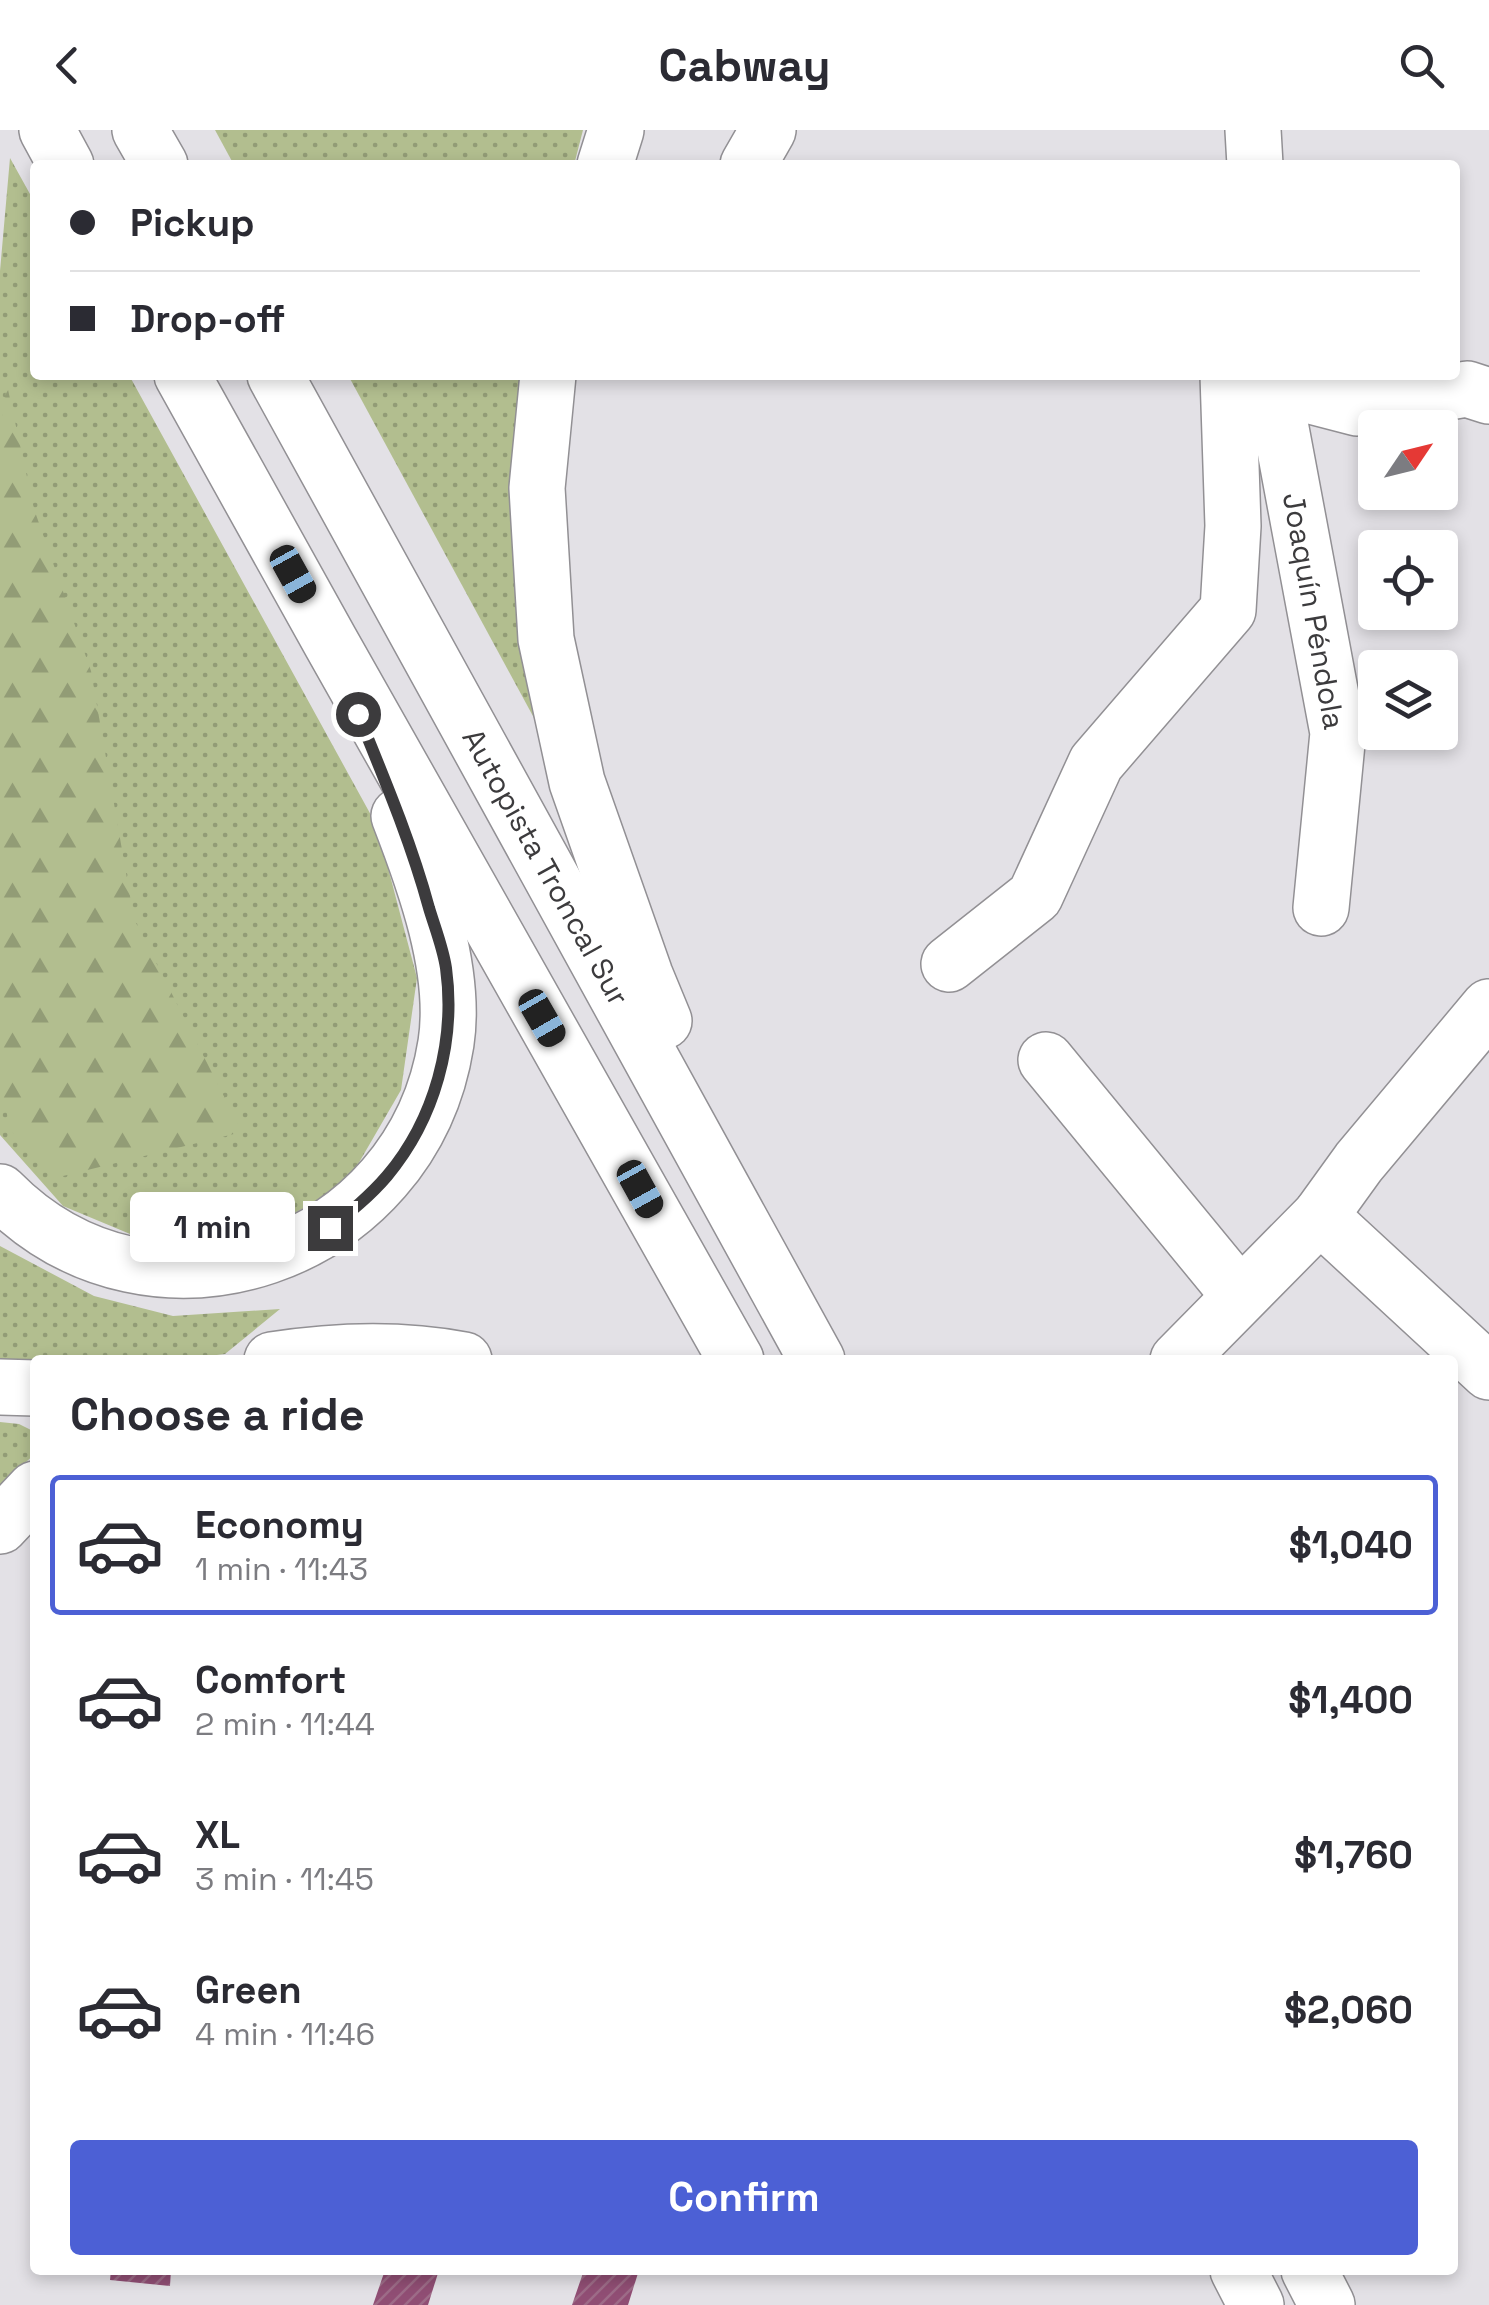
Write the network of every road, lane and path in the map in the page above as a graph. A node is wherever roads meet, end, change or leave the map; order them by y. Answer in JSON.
{"nodes":[{"id":1,"x":47,"y":130,"type":"edge"},
{"id":2,"x":140,"y":130,"type":"edge"},
{"id":3,"x":616,"y":130,"type":"edge"},
{"id":4,"x":768,"y":130,"type":"edge"},
{"id":5,"x":1253,"y":130,"type":"edge"},
{"id":6,"x":63,"y":160,"type":"edge"},
{"id":7,"x":157,"y":160,"type":"edge"},
{"id":8,"x":607,"y":160,"type":"edge"},
{"id":9,"x":751,"y":160,"type":"edge"},
{"id":10,"x":1255,"y":160,"type":"edge"},
{"id":11,"x":185,"y":380,"type":"edge"},
{"id":12,"x":278,"y":380,"type":"edge"},
{"id":13,"x":548,"y":380,"type":"edge"},
{"id":14,"x":1257,"y":380,"type":"edge"},
{"id":15,"x":1257,"y":380,"type":"edge"},
{"id":16,"x":1260,"y":380,"type":"edge"},
{"id":17,"x":1489,"y":396,"type":"edge"},
{"id":18,"x":330,"y":641,"type":"junction"},
{"id":19,"x":1321,"y":908,"type":"dead end"},
{"id":20,"x":948,"y":964,"type":"dead end"},
{"id":21,"x":1489,"y":1007,"type":"edge"},
{"id":22,"x":1046,"y":1060,"type":"dead end"},
{"id":23,"x":0,"y":1192,"type":"edge"},
{"id":24,"x":1320,"y":1216,"type":"junction"},
{"id":25,"x":772,"y":1278,"type":"junction"},
{"id":26,"x":1240,"y":1296,"type":"junction"},
{"id":27,"x":318,"y":1355,"type":"edge"},
{"id":28,"x":420,"y":1355,"type":"edge"},
{"id":29,"x":733,"y":1355,"type":"edge"},
{"id":30,"x":814,"y":1355,"type":"edge"},
{"id":31,"x":1183,"y":1355,"type":"edge"},
{"id":32,"x":1489,"y":1372,"type":"edge"},
{"id":33,"x":0,"y":1386,"type":"edge"},
{"id":34,"x":30,"y":1388,"type":"edge"},
{"id":35,"x":30,"y":1494,"type":"edge"},
{"id":36,"x":0,"y":1526,"type":"edge"},
{"id":37,"x":1241,"y":2275,"type":"edge"},
{"id":38,"x":1312,"y":2275,"type":"edge"},
{"id":39,"x":1256,"y":2305,"type":"edge"},
{"id":40,"x":1327,"y":2305,"type":"edge"}],
"edges":[{"from":1,"to":6,"type":"main road"},
{"from":2,"to":7,"type":"main road"},
{"from":3,"to":8,"type":"main road"},
{"from":4,"to":9,"type":"main road"},
{"from":5,"to":10,"type":"main road"},
{"from":11,"to":18,"type":"main road"},
{"from":12,"to":25,"type":"main road","name":"Autopista Troncal Sur"},
{"from":13,"to":25,"type":"main road"},
{"from":14,"to":19,"type":"main road","name":"Joaquín Péndola"},
{"from":15,"to":20,"type":"main road"},
{"from":16,"to":17,"type":"main road"},
{"from":18,"to":23,"type":"main road"},
{"from":18,"to":29,"type":"main road"},
{"from":21,"to":24,"type":"main road"},
{"from":22,"to":26,"type":"main road"},
{"from":24,"to":26,"type":"main road"},
{"from":24,"to":32,"type":"main road"},
{"from":25,"to":30,"type":"main road","name":"Autopista Troncal Sur"},
{"from":26,"to":31,"type":"main road"},
{"from":27,"to":28,"type":"main road"},
{"from":33,"to":34,"type":"main road"},
{"from":35,"to":36,"type":"main road"},
{"from":37,"to":39,"type":"main road"},
{"from":38,"to":40,"type":"main road"}]}
